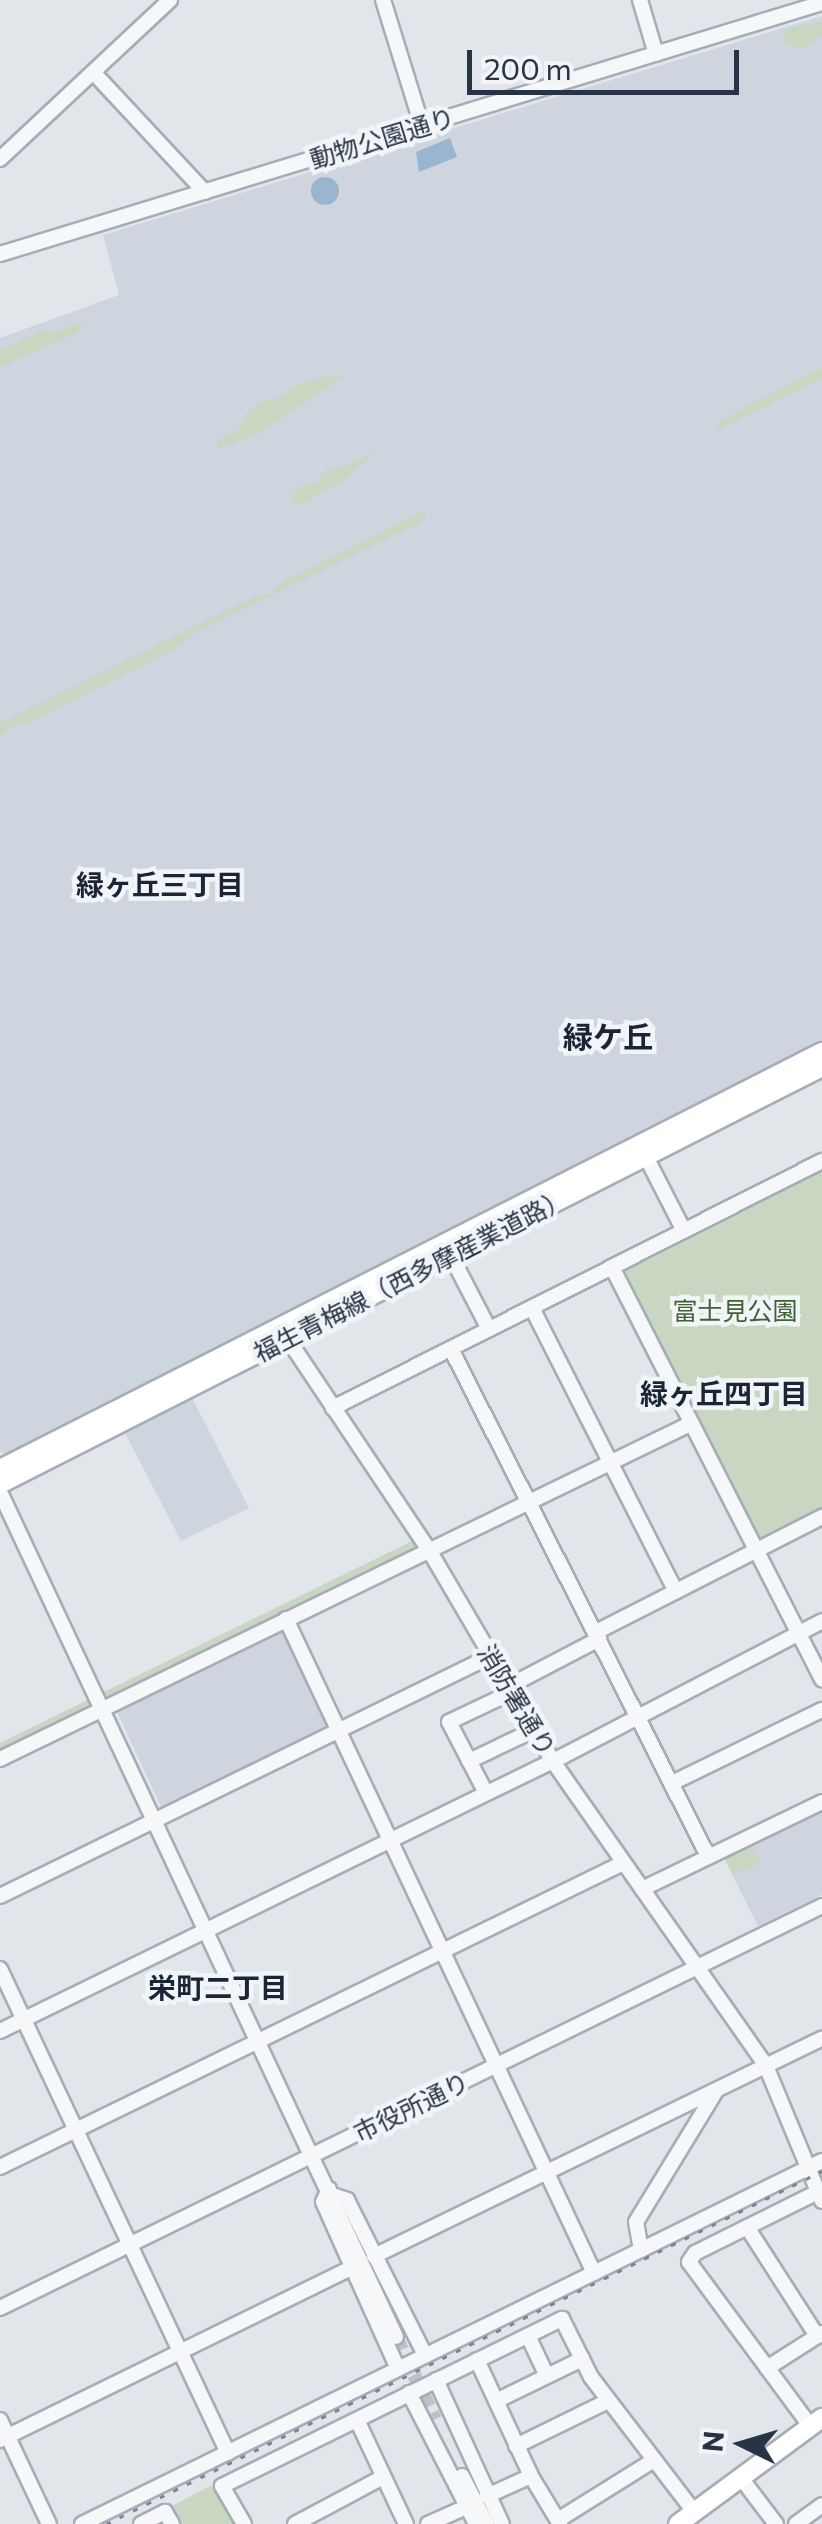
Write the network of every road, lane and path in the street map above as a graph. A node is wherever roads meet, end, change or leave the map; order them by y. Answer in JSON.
{"nodes":[{"id":1,"x":170,"y":0,"type":"edge"},
{"id":2,"x":383,"y":0,"type":"edge"},
{"id":3,"x":640,"y":0,"type":"edge"},
{"id":4,"x":820,"y":2,"type":"edge"},
{"id":5,"x":656,"y":54,"type":"junction"},
{"id":6,"x":93,"y":72,"type":"junction"},
{"id":7,"x":422,"y":126,"type":"junction"},
{"id":8,"x":0,"y":159,"type":"edge"},
{"id":9,"x":205,"y":192,"type":"junction"},
{"id":10,"x":0,"y":254,"type":"edge"},
{"id":11,"x":822,"y":1052,"type":"edge"},
{"id":12,"x":822,"y":1066,"type":"edge"},
{"id":13,"x":643,"y":1150,"type":"junction"},
{"id":14,"x":822,"y":1160,"type":"edge"},
{"id":15,"x":684,"y":1231,"type":"junction"},
{"id":16,"x":448,"y":1249,"type":"junction"},
{"id":17,"x":612,"y":1267,"type":"junction"},
{"id":18,"x":532,"y":1308,"type":"junction"},
{"id":19,"x":488,"y":1329,"type":"junction"},
{"id":20,"x":284,"y":1333,"type":"junction"},
{"id":21,"x":451,"y":1349,"type":"junction"},
{"id":22,"x":333,"y":1408,"type":"junction"},
{"id":23,"x":692,"y":1423,"type":"junction"},
{"id":24,"x":611,"y":1462,"type":"junction"},
{"id":25,"x":0,"y":1469,"type":"edge"},
{"id":26,"x":0,"y":1484,"type":"edge"},
{"id":27,"x":0,"y":1492,"type":"edge"},
{"id":28,"x":530,"y":1502,"type":"junction"},
{"id":29,"x":822,"y":1517,"type":"edge"},
{"id":30,"x":429,"y":1550,"type":"junction"},
{"id":31,"x":756,"y":1551,"type":"junction"},
{"id":32,"x":676,"y":1592,"type":"junction"},
{"id":33,"x":286,"y":1619,"type":"junction"},
{"id":34,"x":822,"y":1622,"type":"edge"},
{"id":35,"x":798,"y":1633,"type":"junction"},
{"id":36,"x":598,"y":1636,"type":"junction"},
{"id":37,"x":491,"y":1656,"type":"junction"},
{"id":38,"x":822,"y":1680,"type":"edge"},
{"id":39,"x":510,"y":1689,"type":"junction"},
{"id":40,"x":103,"y":1709,"type":"junction"},
{"id":41,"x":822,"y":1710,"type":"edge"},
{"id":42,"x":638,"y":1716,"type":"junction"},
{"id":43,"x":534,"y":1730,"type":"junction"},
{"id":44,"x":338,"y":1731,"type":"junction"},
{"id":45,"x":0,"y":1760,"type":"edge"},
{"id":46,"x":552,"y":1760,"type":"junction"},
{"id":47,"x":469,"y":1761,"type":"junction"},
{"id":48,"x":672,"y":1783,"type":"junction"},
{"id":49,"x":486,"y":1793,"type":"junction"},
{"id":50,"x":822,"y":1802,"type":"edge"},
{"id":51,"x":155,"y":1820,"type":"junction"},
{"id":52,"x":389,"y":1840,"type":"junction"},
{"id":53,"x":708,"y":1856,"type":"junction"},
{"id":54,"x":623,"y":1863,"type":"junction"},
{"id":55,"x":642,"y":1890,"type":"junction"},
{"id":56,"x":0,"y":1896,"type":"edge"},
{"id":57,"x":822,"y":1906,"type":"edge"},
{"id":58,"x":206,"y":1930,"type":"junction"},
{"id":59,"x":442,"y":1952,"type":"junction"},
{"id":60,"x":697,"y":1968,"type":"junction"},
{"id":61,"x":0,"y":1969,"type":"edge"},
{"id":62,"x":24,"y":2019,"type":"junction"},
{"id":63,"x":0,"y":2030,"type":"edge"},
{"id":64,"x":822,"y":2038,"type":"edge"},
{"id":65,"x":259,"y":2041,"type":"junction"},
{"id":66,"x":496,"y":2066,"type":"junction"},
{"id":67,"x":766,"y":2066,"type":"junction"},
{"id":68,"x":716,"y":2090,"type":"junction"},
{"id":69,"x":76,"y":2130,"type":"junction"},
{"id":70,"x":313,"y":2155,"type":"junction"},
{"id":71,"x":576,"y":2158,"type":"junction"},
{"id":72,"x":815,"y":2164,"type":"edge"},
{"id":73,"x":0,"y":2166,"type":"edge"},
{"id":74,"x":546,"y":2173,"type":"junction"},
{"id":75,"x":584,"y":2175,"type":"dead end"},
{"id":76,"x":330,"y":2192,"type":"junction"},
{"id":77,"x":820,"y":2197,"type":"edge"},
{"id":78,"x":747,"y":2227,"type":"junction"},
{"id":79,"x":130,"y":2244,"type":"junction"},
{"id":80,"x":642,"y":2250,"type":"junction"},
{"id":81,"x":374,"y":2256,"type":"junction"},
{"id":82,"x":353,"y":2267,"type":"junction"},
{"id":83,"x":594,"y":2274,"type":"junction"},
{"id":84,"x":0,"y":2308,"type":"edge"},
{"id":85,"x":820,"y":2334,"type":"edge"},
{"id":86,"x":528,"y":2336,"type":"junction"},
{"id":87,"x":396,"y":2337,"type":"tunnel mouth"},
{"id":88,"x":180,"y":2352,"type":"junction"},
{"id":89,"x":425,"y":2355,"type":"junction"},
{"id":90,"x":477,"y":2360,"type":"junction"},
{"id":91,"x":582,"y":2360,"type":"junction"},
{"id":92,"x":766,"y":2368,"type":"junction"},
{"id":93,"x":398,"y":2369,"type":"junction"},
{"id":94,"x":547,"y":2376,"type":"junction"},
{"id":95,"x":436,"y":2380,"type":"junction"},
{"id":96,"x":409,"y":2394,"type":"junction"},
{"id":97,"x":496,"y":2401,"type":"junction"},
{"id":98,"x":608,"y":2401,"type":"junction"},
{"id":99,"x":435,"y":2419,"type":"tunnel mouth"},
{"id":100,"x":0,"y":2420,"type":"edge"},
{"id":101,"x":356,"y":2420,"type":"junction"},
{"id":102,"x":816,"y":2422,"type":"edge"},
{"id":103,"x":4,"y":2438,"type":"edge"},
{"id":104,"x":516,"y":2446,"type":"junction"},
{"id":105,"x":228,"y":2453,"type":"junction"},
{"id":106,"x":654,"y":2460,"type":"junction"},
{"id":107,"x":531,"y":2476,"type":"junction"},
{"id":108,"x":383,"y":2477,"type":"junction"},
{"id":109,"x":741,"y":2478,"type":"junction"},
{"id":110,"x":488,"y":2496,"type":"junction"},
{"id":111,"x":822,"y":2505,"type":"edge"},
{"id":112,"x":466,"y":2506,"type":"junction"},
{"id":113,"x":694,"y":2512,"type":"junction"},
{"id":114,"x":559,"y":2522,"type":"edge"},
{"id":115,"x":48,"y":2524,"type":"edge"},
{"id":116,"x":82,"y":2524,"type":"edge"},
{"id":117,"x":140,"y":2524,"type":"edge"},
{"id":118,"x":172,"y":2524,"type":"edge"},
{"id":119,"x":244,"y":2524,"type":"edge"},
{"id":120,"x":295,"y":2524,"type":"edge"},
{"id":121,"x":406,"y":2524,"type":"edge"},
{"id":122,"x":428,"y":2524,"type":"edge"},
{"id":123,"x":476,"y":2524,"type":"edge"},
{"id":124,"x":487,"y":2524,"type":"edge"},
{"id":125,"x":502,"y":2524,"type":"edge"},
{"id":126,"x":678,"y":2524,"type":"edge"},
{"id":127,"x":776,"y":2524,"type":"edge"},
{"id":128,"x":796,"y":2524,"type":"edge"}],
"edges":[{"from":1,"to":6,"type":"street"},
{"from":2,"to":7,"type":"street"},
{"from":3,"to":5,"type":"street"},
{"from":4,"to":5,"type":"street","name":"動物公園通り"},
{"from":5,"to":7,"type":"street","name":"動物公園通り"},
{"from":6,"to":8,"type":"street"},
{"from":6,"to":9,"type":"street"},
{"from":7,"to":9,"type":"street","name":"動物公園通り"},
{"from":9,"to":10,"type":"street","name":"動物公園通り"},
{"from":11,"to":13,"type":"main road","name":"福生青梅線（西多摩産業道路）"},
{"from":12,"to":13,"type":"main road","name":"福生青梅線（西多摩産業道路）"},
{"from":13,"to":15,"type":"street"},
{"from":13,"to":16,"type":"main road","name":"福生青梅線（西多摩産業道路）"},
{"from":14,"to":15,"type":"street"},
{"from":15,"to":17,"type":"street"},
{"from":16,"to":19,"type":"street"},
{"from":16,"to":20,"type":"main road","name":"福生青梅線（西多摩産業道路）"},
{"from":17,"to":18,"type":"street"},
{"from":17,"to":23,"type":"street"},
{"from":18,"to":19,"type":"street"},
{"from":18,"to":24,"type":"street"},
{"from":19,"to":21,"type":"street"},
{"from":20,"to":22,"type":"street","name":"消防署通り"},
{"from":20,"to":25,"type":"main road","name":"福生青梅線（西多摩産業道路）"},
{"from":20,"to":26,"type":"main road","name":"福生青梅線（西多摩産業道路）"},
{"from":21,"to":22,"type":"street"},
{"from":21,"to":28,"type":"street"},
{"from":22,"to":30,"type":"street","name":"消防署通り"},
{"from":23,"to":24,"type":"street"},
{"from":23,"to":31,"type":"street"},
{"from":24,"to":28,"type":"street"},
{"from":24,"to":32,"type":"street"},
{"from":27,"to":40,"type":"street"},
{"from":28,"to":30,"type":"street"},
{"from":28,"to":36,"type":"street"},
{"from":29,"to":31,"type":"street"},
{"from":30,"to":33,"type":"street"},
{"from":30,"to":37,"type":"street","name":"消防署通り"},
{"from":31,"to":32,"type":"street"},
{"from":31,"to":35,"type":"street"},
{"from":32,"to":36,"type":"street"},
{"from":33,"to":40,"type":"street"},
{"from":33,"to":44,"type":"street"},
{"from":34,"to":35,"type":"street"},
{"from":35,"to":38,"type":"street"},
{"from":35,"to":42,"type":"street"},
{"from":36,"to":39,"type":"street"},
{"from":36,"to":42,"type":"street"},
{"from":37,"to":39,"type":"street","name":"消防署通り"},
{"from":37,"to":44,"type":"street"},
{"from":39,"to":43,"type":"street","name":"消防署通り"},
{"from":39,"to":47,"type":"street"},
{"from":40,"to":45,"type":"street"},
{"from":40,"to":51,"type":"street"},
{"from":41,"to":48,"type":"street"},
{"from":42,"to":46,"type":"street"},
{"from":42,"to":48,"type":"street"},
{"from":43,"to":46,"type":"street","name":"消防署通り"},
{"from":43,"to":47,"type":"street"},
{"from":44,"to":51,"type":"street"},
{"from":44,"to":52,"type":"street"},
{"from":46,"to":49,"type":"street"},
{"from":46,"to":54,"type":"street","name":"消防署通り"},
{"from":47,"to":49,"type":"street"},
{"from":48,"to":53,"type":"street"},
{"from":49,"to":52,"type":"street"},
{"from":50,"to":53,"type":"street"},
{"from":51,"to":56,"type":"street"},
{"from":51,"to":58,"type":"street"},
{"from":52,"to":58,"type":"street"},
{"from":52,"to":59,"type":"street"},
{"from":53,"to":55,"type":"street"},
{"from":54,"to":55,"type":"street","name":"消防署通り"},
{"from":54,"to":59,"type":"street"},
{"from":55,"to":60,"type":"street","name":"消防署通り"},
{"from":57,"to":60,"type":"street","name":"市役所通り"},
{"from":58,"to":62,"type":"street"},
{"from":58,"to":65,"type":"street"},
{"from":59,"to":65,"type":"street"},
{"from":59,"to":66,"type":"street"},
{"from":60,"to":66,"type":"street","name":"市役所通り"},
{"from":60,"to":67,"type":"street","name":"消防署通り"},
{"from":61,"to":62,"type":"street"},
{"from":62,"to":63,"type":"street"},
{"from":62,"to":69,"type":"street"},
{"from":64,"to":67,"type":"street"},
{"from":65,"to":69,"type":"street"},
{"from":65,"to":70,"type":"street"},
{"from":66,"to":70,"type":"street","name":"市役所通り"},
{"from":66,"to":74,"type":"street"},
{"from":67,"to":68,"type":"street"},
{"from":67,"to":72,"type":"street","name":"消防署通り"},
{"from":68,"to":71,"type":"street"},
{"from":68,"to":80,"type":"street"},
{"from":69,"to":73,"type":"street"},
{"from":69,"to":79,"type":"street"},
{"from":70,"to":76,"type":"street"},
{"from":70,"to":79,"type":"street","name":"市役所通り"},
{"from":71,"to":74,"type":"street"},
{"from":71,"to":75,"type":"street"},
{"from":72,"to":77,"type":"street","name":"消防署通り"},
{"from":72,"to":80,"type":"street"},
{"from":74,"to":81,"type":"street"},
{"from":74,"to":83,"type":"street"},
{"from":76,"to":81,"type":"street"},
{"from":76,"to":82,"type":"street"},
{"from":76,"to":87,"type":"street"},
{"from":77,"to":78,"type":"street"},
{"from":78,"to":85,"type":"street"},
{"from":78,"to":92,"type":"street"},
{"from":79,"to":84,"type":"street","name":"市役所通り"},
{"from":79,"to":88,"type":"street"},
{"from":80,"to":83,"type":"street"},
{"from":81,"to":89,"type":"street"},
{"from":82,"to":88,"type":"street"},
{"from":82,"to":93,"type":"street"},
{"from":83,"to":89,"type":"street"},
{"from":85,"to":92,"type":"street"},
{"from":86,"to":90,"type":"street"},
{"from":86,"to":91,"type":"street"},
{"from":86,"to":94,"type":"street"},
{"from":88,"to":103,"type":"street"},
{"from":88,"to":105,"type":"street"},
{"from":89,"to":93,"type":"street"},
{"from":90,"to":95,"type":"street"},
{"from":90,"to":97,"type":"street"},
{"from":91,"to":94,"type":"street"},
{"from":91,"to":98,"type":"street"},
{"from":92,"to":102,"type":"street"},
{"from":93,"to":105,"type":"street"},
{"from":94,"to":97,"type":"street"},
{"from":95,"to":96,"type":"street"},
{"from":95,"to":110,"type":"street"},
{"from":96,"to":101,"type":"street"},
{"from":96,"to":112,"type":"street"},
{"from":97,"to":104,"type":"street"},
{"from":98,"to":104,"type":"street"},
{"from":98,"to":106,"type":"street"},
{"from":99,"to":124,"type":"street"},
{"from":100,"to":103,"type":"street"},
{"from":101,"to":108,"type":"street"},
{"from":101,"to":119,"type":"street"},
{"from":102,"to":109,"type":"main road"},
{"from":103,"to":115,"type":"street"},
{"from":104,"to":107,"type":"street"},
{"from":105,"to":116,"type":"street"},
{"from":106,"to":113,"type":"street"},
{"from":106,"to":114,"type":"street"},
{"from":107,"to":110,"type":"street"},
{"from":107,"to":114,"type":"street"},
{"from":108,"to":120,"type":"street"},
{"from":108,"to":121,"type":"street"},
{"from":109,"to":113,"type":"main road"},
{"from":109,"to":127,"type":"street"},
{"from":110,"to":125,"type":"street"},
{"from":111,"to":128,"type":"street"},
{"from":112,"to":122,"type":"street"},
{"from":112,"to":123,"type":"street"},
{"from":113,"to":126,"type":"main road"},
{"from":117,"to":118,"type":"street"}]}
